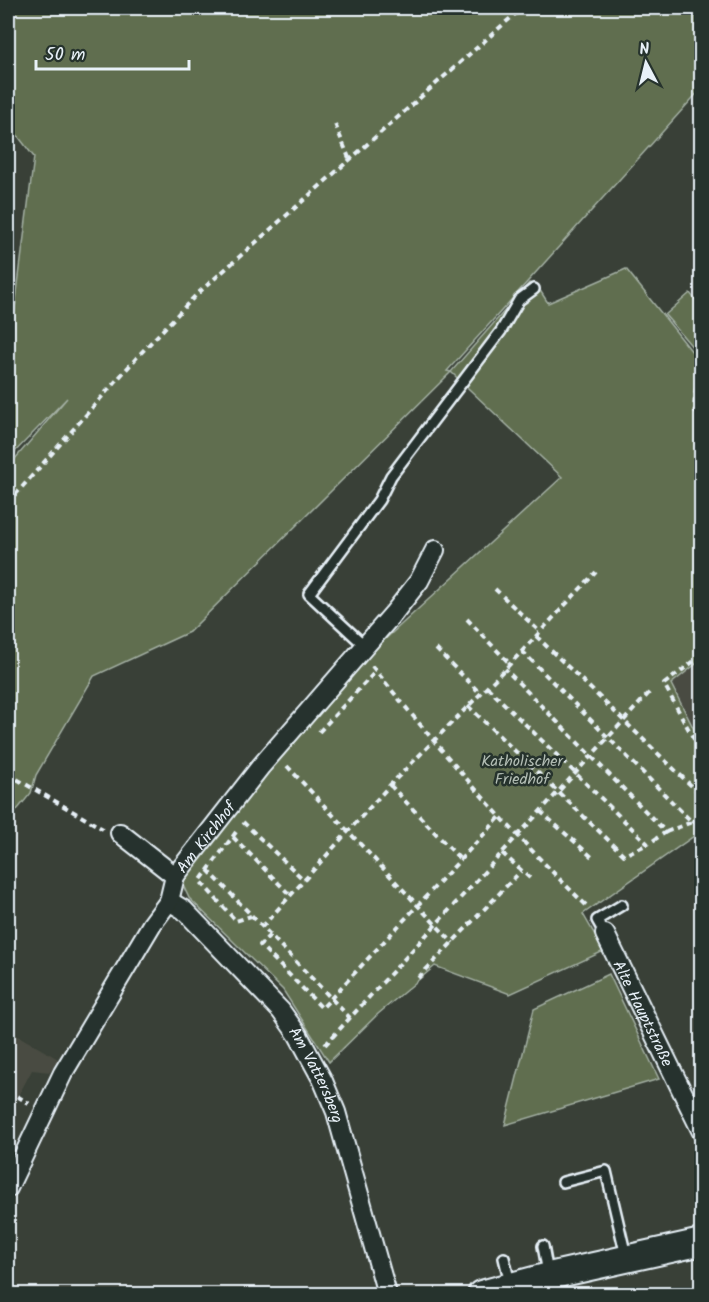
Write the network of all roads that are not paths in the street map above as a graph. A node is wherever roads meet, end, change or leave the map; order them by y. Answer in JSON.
{"nodes":[{"id":1,"x":534,"y":288,"type":"dead end"},
{"id":2,"x":435,"y":550,"type":"dead end"},
{"id":3,"x":362,"y":649,"type":"junction"},
{"id":4,"x":111,"y":831,"type":"road end"},
{"id":5,"x":175,"y":876,"type":"junction"},
{"id":6,"x":169,"y":901,"type":"junction"},
{"id":7,"x":622,"y":905,"type":"dead end"},
{"id":8,"x":601,"y":927,"type":"joint"},
{"id":9,"x":702,"y":1132,"type":"edge"},
{"id":10,"x":563,"y":1182,"type":"dead end"},
{"id":11,"x":8,"y":1188,"type":"edge"},
{"id":12,"x":702,"y":1242,"type":"edge"},
{"id":13,"x":543,"y":1246,"type":"dead end"},
{"id":14,"x":504,"y":1258,"type":"dead end"},
{"id":15,"x":626,"y":1258,"type":"junction"},
{"id":16,"x":549,"y":1276,"type":"junction"},
{"id":17,"x":511,"y":1286,"type":"junction"},
{"id":18,"x":387,"y":1294,"type":"edge"},
{"id":19,"x":481,"y":1294,"type":"edge"}],
"edges":[{"from":1,"to":3,"type":"lane"},
{"from":2,"to":3,"type":"street","name":"Am Kirchhof"},
{"from":3,"to":5,"type":"street","name":"Am Kirchhof"},
{"from":4,"to":5,"type":"street"},
{"from":5,"to":6,"type":"street","name":"Am Kirchhof"},
{"from":6,"to":11,"type":"street","name":"Am Kirchhof"},
{"from":6,"to":18,"type":"street","name":"Am Vattersberg"},
{"from":7,"to":8,"type":"lane"},
{"from":8,"to":9,"type":"street","name":"Alte Hauptstraße"},
{"from":10,"to":15,"type":"lane"},
{"from":12,"to":15,"type":"main road"},
{"from":13,"to":16,"type":"lane"},
{"from":14,"to":17,"type":"lane"},
{"from":15,"to":16,"type":"main road"},
{"from":16,"to":17,"type":"main road"},
{"from":17,"to":19,"type":"main road"}]}
